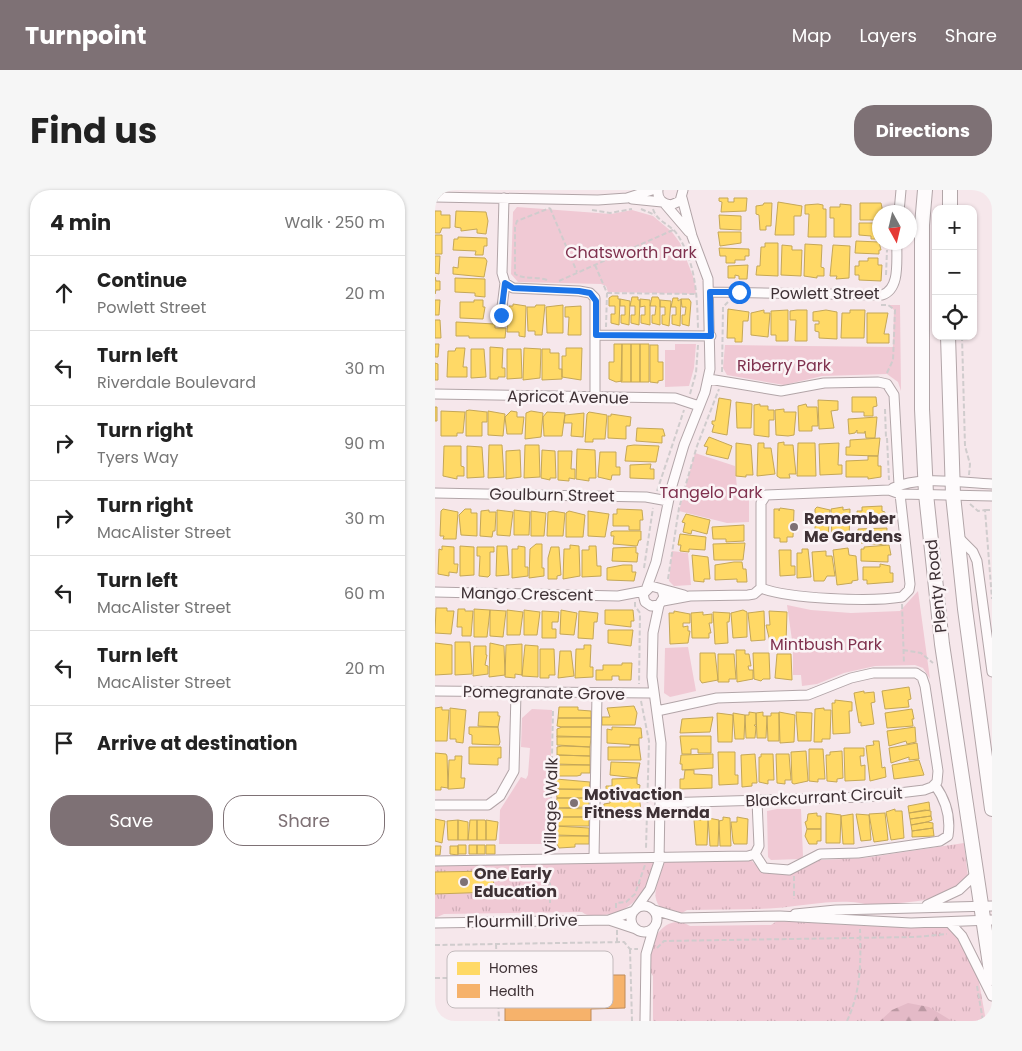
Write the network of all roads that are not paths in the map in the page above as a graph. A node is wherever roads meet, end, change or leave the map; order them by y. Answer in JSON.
{"nodes":[{"id":1,"x":652,"y":190,"type":"edge"},
{"id":2,"x":658,"y":190,"type":"edge"},
{"id":3,"x":691,"y":190,"type":"edge"},
{"id":4,"x":901,"y":190,"type":"edge"},
{"id":5,"x":925,"y":190,"type":"edge"},
{"id":6,"x":531,"y":194,"type":"edge"},
{"id":7,"x":683,"y":195,"type":"edge"},
{"id":8,"x":435,"y":197,"type":"edge"},
{"id":9,"x":504,"y":198,"type":"junction"},
{"id":10,"x":627,"y":198,"type":"junction"},
{"id":11,"x":663,"y":203,"type":"junction"},
{"id":12,"x":900,"y":205,"type":"edge"},
{"id":13,"x":692,"y":236,"type":"junction"},
{"id":14,"x":896,"y":250,"type":"edge"},
{"id":15,"x":505,"y":283,"type":"junction"},
{"id":16,"x":710,"y":292,"type":"junction"},
{"id":17,"x":501,"y":315,"type":"dead end"},
{"id":18,"x":596,"y":335,"type":"junction"},
{"id":19,"x":711,"y":336,"type":"junction"},
{"id":20,"x":948,"y":340,"type":"edge"},
{"id":21,"x":709,"y":379,"type":"junction"},
{"id":22,"x":435,"y":394,"type":"edge"},
{"id":23,"x":595,"y":397,"type":"junction"},
{"id":24,"x":699,"y":406,"type":"junction"},
{"id":25,"x":953,"y":481,"type":"junction"},
{"id":26,"x":992,"y":484,"type":"edge"},
{"id":27,"x":926,"y":488,"type":"junction"},
{"id":28,"x":899,"y":490,"type":"junction"},
{"id":29,"x":435,"y":493,"type":"edge"},
{"id":30,"x":953,"y":495,"type":"junction"},
{"id":31,"x":992,"y":496,"type":"edge"},
{"id":32,"x":668,"y":501,"type":"junction"},
{"id":33,"x":958,"y":537,"type":"junction"},
{"id":34,"x":656,"y":562,"type":"junction"},
{"id":35,"x":761,"y":588,"type":"junction"},
{"id":36,"x":646,"y":589,"type":"junction"},
{"id":37,"x":661,"y":589,"type":"junction"},
{"id":38,"x":435,"y":592,"type":"edge"},
{"id":39,"x":618,"y":596,"type":"junction"},
{"id":40,"x":690,"y":596,"type":"junction"},
{"id":41,"x":661,"y":603,"type":"junction"},
{"id":42,"x":646,"y":604,"type":"junction"},
{"id":43,"x":653,"y":633,"type":"junction"},
{"id":44,"x":990,"y":642,"type":"edge"},
{"id":45,"x":992,"y":672,"type":"edge"},
{"id":46,"x":435,"y":692,"type":"edge"},
{"id":47,"x":516,"y":693,"type":"junction"},
{"id":48,"x":652,"y":693,"type":"junction"},
{"id":49,"x":597,"y":694,"type":"junction"},
{"id":50,"x":657,"y":711,"type":"junction"},
{"id":51,"x":988,"y":739,"type":"edge"},
{"id":52,"x":935,"y":785,"type":"junction"},
{"id":53,"x":757,"y":801,"type":"junction"},
{"id":54,"x":660,"y":803,"type":"junction"},
{"id":55,"x":435,"y":805,"type":"edge"},
{"id":56,"x":992,"y":809,"type":"edge"},
{"id":57,"x":755,"y":854,"type":"junction"},
{"id":58,"x":659,"y":856,"type":"junction"},
{"id":59,"x":594,"y":858,"type":"junction"},
{"id":60,"x":435,"y":861,"type":"edge"},
{"id":61,"x":975,"y":875,"type":"junction"},
{"id":62,"x":650,"y":889,"type":"junction"},
{"id":63,"x":986,"y":906,"type":"edge"},
{"id":64,"x":917,"y":908,"type":"junction"},
{"id":65,"x":634,"y":910,"type":"junction"},
{"id":66,"x":654,"y":910,"type":"junction"},
{"id":67,"x":780,"y":916,"type":"junction"},
{"id":68,"x":681,"y":918,"type":"junction"},
{"id":69,"x":609,"y":920,"type":"junction"},
{"id":70,"x":987,"y":920,"type":"edge"},
{"id":71,"x":949,"y":922,"type":"junction"},
{"id":72,"x":435,"y":923,"type":"edge"},
{"id":73,"x":655,"y":927,"type":"junction"},
{"id":74,"x":636,"y":929,"type":"junction"},
{"id":75,"x":646,"y":950,"type":"junction"},
{"id":76,"x":992,"y":978,"type":"edge"},
{"id":77,"x":992,"y":996,"type":"edge"},
{"id":78,"x":645,"y":1021,"type":"edge"}],
"edges":[{"from":1,"to":10,"type":"street"},
{"from":2,"to":11,"type":"street"},
{"from":3,"to":7,"type":"street"},
{"from":4,"to":12,"type":"street"},
{"from":5,"to":27,"type":"highway","name":"Plenty Road"},
{"from":6,"to":9,"type":"street"},
{"from":6,"to":10,"type":"street"},
{"from":7,"to":11,"type":"street"},
{"from":7,"to":13,"type":"street"},
{"from":8,"to":9,"type":"street"},
{"from":9,"to":15,"type":"street"},
{"from":10,"to":11,"type":"street"},
{"from":11,"to":13,"type":"street"},
{"from":13,"to":16,"type":"street"},
{"from":14,"to":16,"type":"street","name":"Powlett Street"},
{"from":15,"to":17,"type":"street"},
{"from":15,"to":18,"type":"street"},
{"from":16,"to":19,"type":"street"},
{"from":18,"to":19,"type":"street"},
{"from":18,"to":23,"type":"street"},
{"from":19,"to":21,"type":"street"},
{"from":20,"to":25,"type":"highway","name":"Plenty Road"},
{"from":21,"to":24,"type":"street"},
{"from":21,"to":28,"type":"street"},
{"from":22,"to":23,"type":"street","name":"Apricot Avenue"},
{"from":23,"to":24,"type":"street","name":"Apricot Avenue"},
{"from":24,"to":32,"type":"street"},
{"from":25,"to":26,"type":"street"},
{"from":25,"to":27,"type":"street"},
{"from":25,"to":30,"type":"highway","name":"Plenty Road"},
{"from":27,"to":28,"type":"street"},
{"from":27,"to":30,"type":"street"},
{"from":27,"to":61,"type":"highway","name":"Plenty Road"},
{"from":28,"to":35,"type":"street"},
{"from":28,"to":35,"type":"street"},
{"from":29,"to":32,"type":"street","name":"Goulburn Street"},
{"from":30,"to":31,"type":"street"},
{"from":30,"to":33,"type":"highway","name":"Plenty Road"},
{"from":32,"to":34,"type":"street"},
{"from":33,"to":44,"type":"street"},
{"from":33,"to":51,"type":"highway","name":"Plenty Road"},
{"from":34,"to":36,"type":"street"},
{"from":34,"to":37,"type":"street"},
{"from":35,"to":40,"type":"street"},
{"from":36,"to":37,"type":"street","name":"Mango Crescent"},
{"from":36,"to":39,"type":"street","name":"Mango Crescent"},
{"from":36,"to":42,"type":"street"},
{"from":37,"to":40,"type":"street","name":"Mango Crescent"},
{"from":37,"to":41,"type":"street"},
{"from":38,"to":39,"type":"street","name":"Mango Crescent"},
{"from":39,"to":42,"type":"street","name":"Mango Crescent"},
{"from":40,"to":41,"type":"street","name":"Mango Crescent"},
{"from":41,"to":42,"type":"street","name":"Mango Crescent"},
{"from":41,"to":43,"type":"street"},
{"from":42,"to":43,"type":"street"},
{"from":43,"to":48,"type":"street"},
{"from":44,"to":45,"type":"street"},
{"from":46,"to":47,"type":"street","name":"Pomegranate Grove"},
{"from":47,"to":49,"type":"street","name":"Pomegranate Grove"},
{"from":47,"to":55,"type":"street"},
{"from":48,"to":49,"type":"street","name":"Pomegranate Grove"},
{"from":48,"to":50,"type":"street"},
{"from":49,"to":59,"type":"street"},
{"from":50,"to":52,"type":"street"},
{"from":50,"to":54,"type":"street"},
{"from":51,"to":56,"type":"highway","name":"Plenty Road"},
{"from":52,"to":53,"type":"street","name":"Blackcurrant Circuit"},
{"from":52,"to":57,"type":"street"},
{"from":53,"to":54,"type":"street","name":"Blackcurrant Circuit"},
{"from":53,"to":57,"type":"street"},
{"from":54,"to":58,"type":"street"},
{"from":57,"to":58,"type":"street"},
{"from":58,"to":59,"type":"street"},
{"from":58,"to":62,"type":"street"},
{"from":59,"to":60,"type":"street"},
{"from":61,"to":63,"type":"highway","name":"Plenty Road"},
{"from":61,"to":64,"type":"street"},
{"from":62,"to":65,"type":"street"},
{"from":62,"to":66,"type":"street"},
{"from":63,"to":64,"type":"street"},
{"from":63,"to":70,"type":"highway","name":"Plenty Road"},
{"from":64,"to":67,"type":"street"},
{"from":65,"to":66,"type":"street"},
{"from":65,"to":69,"type":"street","name":"Flourmill Drive"},
{"from":65,"to":74,"type":"street"},
{"from":66,"to":68,"type":"street"},
{"from":66,"to":73,"type":"street"},
{"from":67,"to":68,"type":"street"},
{"from":67,"to":71,"type":"street"},
{"from":68,"to":73,"type":"street"},
{"from":69,"to":72,"type":"street","name":"Flourmill Drive"},
{"from":69,"to":74,"type":"street","name":"Flourmill Drive"},
{"from":70,"to":71,"type":"street"},
{"from":70,"to":76,"type":"highway","name":"Plenty Road"},
{"from":71,"to":77,"type":"street"},
{"from":73,"to":74,"type":"street"},
{"from":73,"to":75,"type":"street"},
{"from":74,"to":75,"type":"street"},
{"from":75,"to":78,"type":"street"}]}
